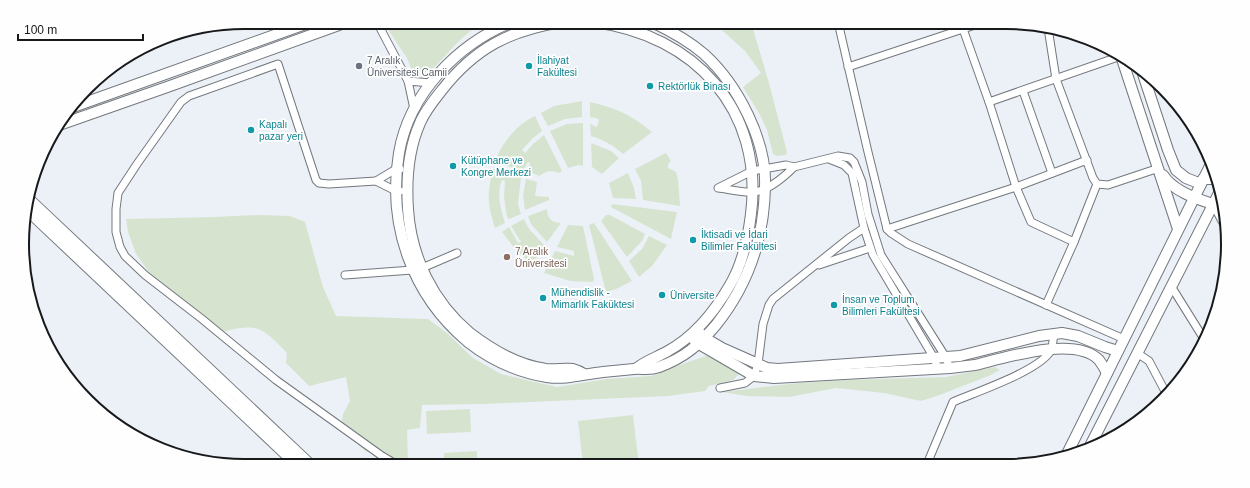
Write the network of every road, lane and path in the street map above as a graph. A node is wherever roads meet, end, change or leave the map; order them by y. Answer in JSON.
{"nodes":[{"id":1,"x":291,"y":29,"type":"edge"},
{"id":2,"x":329,"y":29,"type":"edge"},
{"id":3,"x":381,"y":29,"type":"edge"},
{"id":4,"x":498,"y":29,"type":"edge"},
{"id":5,"x":532,"y":29,"type":"edge"},
{"id":6,"x":627,"y":29,"type":"edge"},
{"id":7,"x":666,"y":29,"type":"edge"},
{"id":8,"x":840,"y":29,"type":"edge"},
{"id":9,"x":964,"y":29,"type":"edge"},
{"id":10,"x":961,"y":30,"type":"junction"},
{"id":11,"x":1049,"y":33,"type":"edge"},
{"id":12,"x":1114,"y":58,"type":"edge"},
{"id":13,"x":1124,"y":64,"type":"edge"},
{"id":14,"x":848,"y":66,"type":"junction"},
{"id":15,"x":445,"y":68,"type":"junction"},
{"id":16,"x":454,"y":76,"type":"junction"},
{"id":17,"x":1056,"y":79,"type":"junction"},
{"id":18,"x":408,"y":81,"type":"junction"},
{"id":19,"x":1149,"y":83,"type":"edge"},
{"id":20,"x":431,"y":84,"type":"junction"},
{"id":21,"x":1023,"y":91,"type":"junction"},
{"id":22,"x":988,"y":102,"type":"junction"},
{"id":23,"x":80,"y":105,"type":"edge"},
{"id":24,"x":414,"y":109,"type":"junction"},
{"id":25,"x":67,"y":122,"type":"edge"},
{"id":26,"x":829,"y":159,"type":"junction"},
{"id":27,"x":1087,"y":160,"type":"junction"},
{"id":28,"x":794,"y":167,"type":"junction"},
{"id":29,"x":1159,"y":168,"type":"junction"},
{"id":30,"x":396,"y":169,"type":"junction"},
{"id":31,"x":764,"y":169,"type":"junction"},
{"id":32,"x":408,"y":170,"type":"junction"},
{"id":33,"x":752,"y":170,"type":"junction"},
{"id":34,"x":1208,"y":170,"type":"edge"},
{"id":35,"x":1052,"y":173,"type":"junction"},
{"id":36,"x":1211,"y":179,"type":"edge"},
{"id":37,"x":1202,"y":181,"type":"junction"},
{"id":38,"x":376,"y":182,"type":"junction"},
{"id":39,"x":1097,"y":184,"type":"junction"},
{"id":40,"x":1016,"y":187,"type":"junction"},
{"id":41,"x":766,"y":188,"type":"junction"},
{"id":42,"x":408,"y":190,"type":"junction"},
{"id":43,"x":396,"y":191,"type":"junction"},
{"id":44,"x":753,"y":192,"type":"junction"},
{"id":45,"x":1194,"y":198,"type":"junction"},
{"id":46,"x":1216,"y":198,"type":"edge"},
{"id":47,"x":33,"y":203,"type":"edge"},
{"id":48,"x":1213,"y":204,"type":"junction"},
{"id":49,"x":31,"y":214,"type":"edge"},
{"id":50,"x":1219,"y":215,"type":"edge"},
{"id":51,"x":864,"y":228,"type":"junction"},
{"id":52,"x":887,"y":229,"type":"junction"},
{"id":53,"x":1178,"y":229,"type":"junction"},
{"id":54,"x":1074,"y":242,"type":"junction"},
{"id":55,"x":870,"y":248,"type":"junction"},
{"id":56,"x":457,"y":254,"type":"dead end"},
{"id":57,"x":815,"y":266,"type":"junction"},
{"id":58,"x":417,"y":269,"type":"junction"},
{"id":59,"x":345,"y":275,"type":"dead end"},
{"id":60,"x":1171,"y":286,"type":"junction"},
{"id":61,"x":1046,"y":305,"type":"junction"},
{"id":62,"x":693,"y":333,"type":"junction"},
{"id":63,"x":1054,"y":334,"type":"junction"},
{"id":64,"x":1201,"y":334,"type":"edge"},
{"id":65,"x":1124,"y":339,"type":"junction"},
{"id":66,"x":702,"y":341,"type":"junction"},
{"id":67,"x":1052,"y":349,"type":"junction"},
{"id":68,"x":1118,"y":351,"type":"junction"},
{"id":69,"x":1137,"y":353,"type":"junction"},
{"id":70,"x":945,"y":356,"type":"junction"},
{"id":71,"x":934,"y":358,"type":"junction"},
{"id":72,"x":758,"y":364,"type":"junction"},
{"id":73,"x":637,"y":368,"type":"junction"},
{"id":74,"x":950,"y":368,"type":"junction"},
{"id":75,"x":938,"y":369,"type":"junction"},
{"id":76,"x":1108,"y":373,"type":"junction"},
{"id":77,"x":754,"y":376,"type":"junction"},
{"id":78,"x":720,"y":388,"type":"dead end"},
{"id":79,"x":1164,"y":390,"type":"edge"},
{"id":80,"x":1093,"y":441,"type":"edge"},
{"id":81,"x":1069,"y":450,"type":"edge"},
{"id":82,"x":291,"y":459,"type":"edge"},
{"id":83,"x":305,"y":459,"type":"edge"},
{"id":84,"x":387,"y":459,"type":"edge"},
{"id":85,"x":930,"y":459,"type":"edge"}],
"edges":[{"from":1,"to":23,"type":"street"},
{"from":2,"to":25,"type":"street"},
{"from":3,"to":18,"type":"street"},
{"from":4,"to":15,"type":"street"},
{"from":5,"to":16,"type":"street"},
{"from":6,"to":33,"type":"street"},
{"from":7,"to":31,"type":"street"},
{"from":8,"to":14,"type":"street"},
{"from":9,"to":10,"type":"street"},
{"from":10,"to":14,"type":"street"},
{"from":10,"to":22,"type":"street"},
{"from":11,"to":17,"type":"street"},
{"from":12,"to":17,"type":"street"},
{"from":13,"to":29,"type":"street"},
{"from":14,"to":52,"type":"street"},
{"from":15,"to":16,"type":"street"},
{"from":15,"to":20,"type":"street"},
{"from":16,"to":32,"type":"street"},
{"from":17,"to":21,"type":"street"},
{"from":17,"to":27,"type":"street"},
{"from":18,"to":20,"type":"street"},
{"from":18,"to":24,"type":"street"},
{"from":19,"to":37,"type":"street"},
{"from":20,"to":24,"type":"street"},
{"from":21,"to":22,"type":"street"},
{"from":21,"to":35,"type":"street"},
{"from":22,"to":40,"type":"street"},
{"from":24,"to":30,"type":"street"},
{"from":26,"to":28,"type":"street"},
{"from":26,"to":51,"type":"street"},
{"from":26,"to":70,"type":"street"},
{"from":27,"to":35,"type":"street"},
{"from":27,"to":39,"type":"street"},
{"from":28,"to":31,"type":"street"},
{"from":28,"to":41,"type":"street"},
{"from":29,"to":39,"type":"street"},
{"from":29,"to":45,"type":"street"},
{"from":29,"to":53,"type":"street"},
{"from":30,"to":32,"type":"street"},
{"from":30,"to":38,"type":"street"},
{"from":30,"to":43,"type":"street"},
{"from":31,"to":33,"type":"street"},
{"from":31,"to":41,"type":"street"},
{"from":32,"to":42,"type":"street"},
{"from":33,"to":44,"type":"street"},
{"from":33,"to":44,"type":"street"},
{"from":34,"to":37,"type":"street"},
{"from":35,"to":40,"type":"street"},
{"from":36,"to":37,"type":"street"},
{"from":37,"to":45,"type":"street"},
{"from":38,"to":43,"type":"street"},
{"from":38,"to":84,"type":"street"},
{"from":39,"to":54,"type":"street"},
{"from":40,"to":52,"type":"street"},
{"from":40,"to":54,"type":"street"},
{"from":41,"to":44,"type":"street"},
{"from":41,"to":66,"type":"street"},
{"from":42,"to":43,"type":"street"},
{"from":42,"to":58,"type":"street"},
{"from":43,"to":58,"type":"street"},
{"from":44,"to":62,"type":"street"},
{"from":45,"to":48,"type":"street"},
{"from":45,"to":53,"type":"street"},
{"from":46,"to":48,"type":"street"},
{"from":47,"to":83,"type":"street"},
{"from":48,"to":50,"type":"street"},
{"from":48,"to":60,"type":"street"},
{"from":49,"to":82,"type":"street"},
{"from":51,"to":55,"type":"street"},
{"from":51,"to":57,"type":"street"},
{"from":52,"to":61,"type":"street"},
{"from":53,"to":65,"type":"street"},
{"from":54,"to":61,"type":"street"},
{"from":55,"to":57,"type":"street"},
{"from":55,"to":71,"type":"street"},
{"from":56,"to":58,"type":"street"},
{"from":57,"to":72,"type":"street"},
{"from":58,"to":59,"type":"street"},
{"from":58,"to":73,"type":"street"},
{"from":60,"to":64,"type":"street"},
{"from":60,"to":69,"type":"street"},
{"from":61,"to":65,"type":"street"},
{"from":62,"to":66,"type":"street"},
{"from":62,"to":73,"type":"street"},
{"from":63,"to":67,"type":"street"},
{"from":63,"to":68,"type":"street"},
{"from":63,"to":70,"type":"street"},
{"from":65,"to":68,"type":"street"},
{"from":66,"to":72,"type":"street"},
{"from":66,"to":73,"type":"street"},
{"from":66,"to":77,"type":"street"},
{"from":67,"to":74,"type":"street"},
{"from":67,"to":76,"type":"street"},
{"from":67,"to":85,"type":"street"},
{"from":68,"to":76,"type":"street"},
{"from":69,"to":79,"type":"street"},
{"from":69,"to":80,"type":"street"},
{"from":70,"to":71,"type":"street"},
{"from":70,"to":74,"type":"street"},
{"from":71,"to":72,"type":"street"},
{"from":71,"to":75,"type":"street"},
{"from":72,"to":77,"type":"street"},
{"from":74,"to":75,"type":"street"},
{"from":75,"to":77,"type":"street"},
{"from":76,"to":81,"type":"street"},
{"from":77,"to":78,"type":"street"}]}
